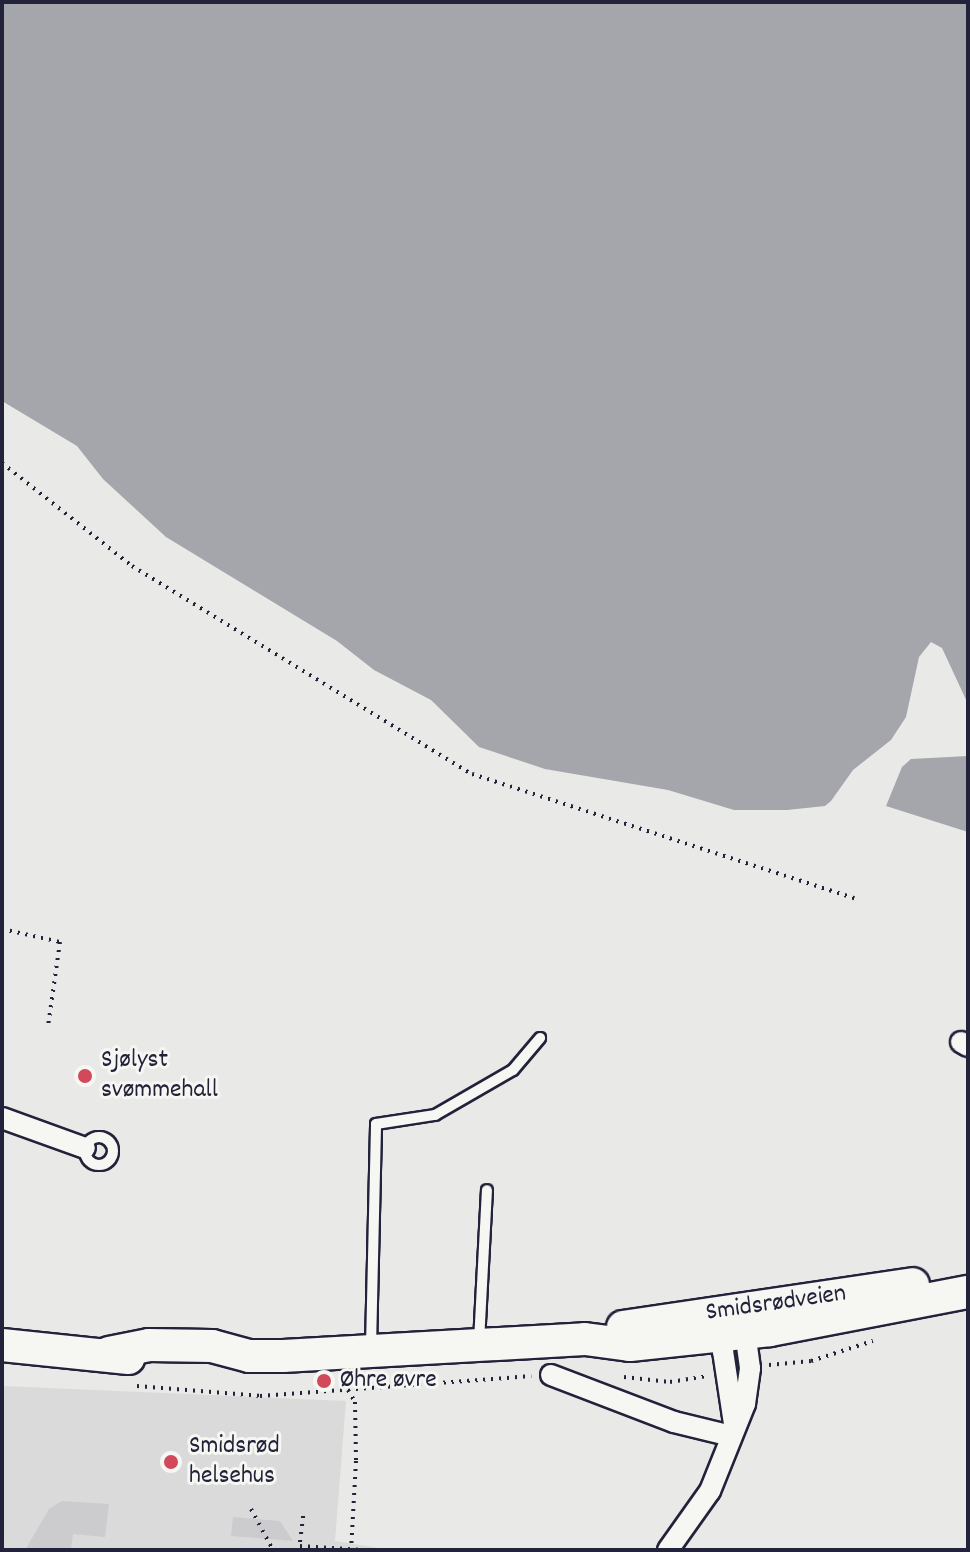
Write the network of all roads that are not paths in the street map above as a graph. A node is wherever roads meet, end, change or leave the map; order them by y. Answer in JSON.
{"nodes":[{"id":1,"x":540,"y":1038,"type":"dead end"},
{"id":2,"x":2,"y":1118,"type":"edge"},
{"id":3,"x":85,"y":1148,"type":"dead end"},
{"id":4,"x":487,"y":1190,"type":"dead end"},
{"id":5,"x":968,"y":1276,"type":"edge"},
{"id":6,"x":968,"y":1292,"type":"edge"},
{"id":7,"x":736,"y":1326,"type":"junction"},
{"id":8,"x":2,"y":1345,"type":"edge"},
{"id":9,"x":479,"y":1348,"type":"junction"},
{"id":10,"x":372,"y":1353,"type":"junction"},
{"id":11,"x":551,"y":1375,"type":"road end"},
{"id":12,"x":732,"y":1430,"type":"junction"},
{"id":13,"x":668,"y":1550,"type":"edge"}],
"edges":[{"from":1,"to":10,"type":"lane"},
{"from":2,"to":3,"type":"street"},
{"from":4,"to":9,"type":"lane"},
{"from":5,"to":7,"type":"main road","name":"Smidsrødveien"},
{"from":6,"to":7,"type":"main road","name":"Smidsrødveien"},
{"from":7,"to":9,"type":"main road","name":"Smidsrødveien"},
{"from":7,"to":12,"type":"street"},
{"from":8,"to":10,"type":"main road","name":"Smidsrødveien"},
{"from":9,"to":10,"type":"main road","name":"Smidsrødveien"},
{"from":11,"to":12,"type":"street"},
{"from":12,"to":13,"type":"street"}]}
